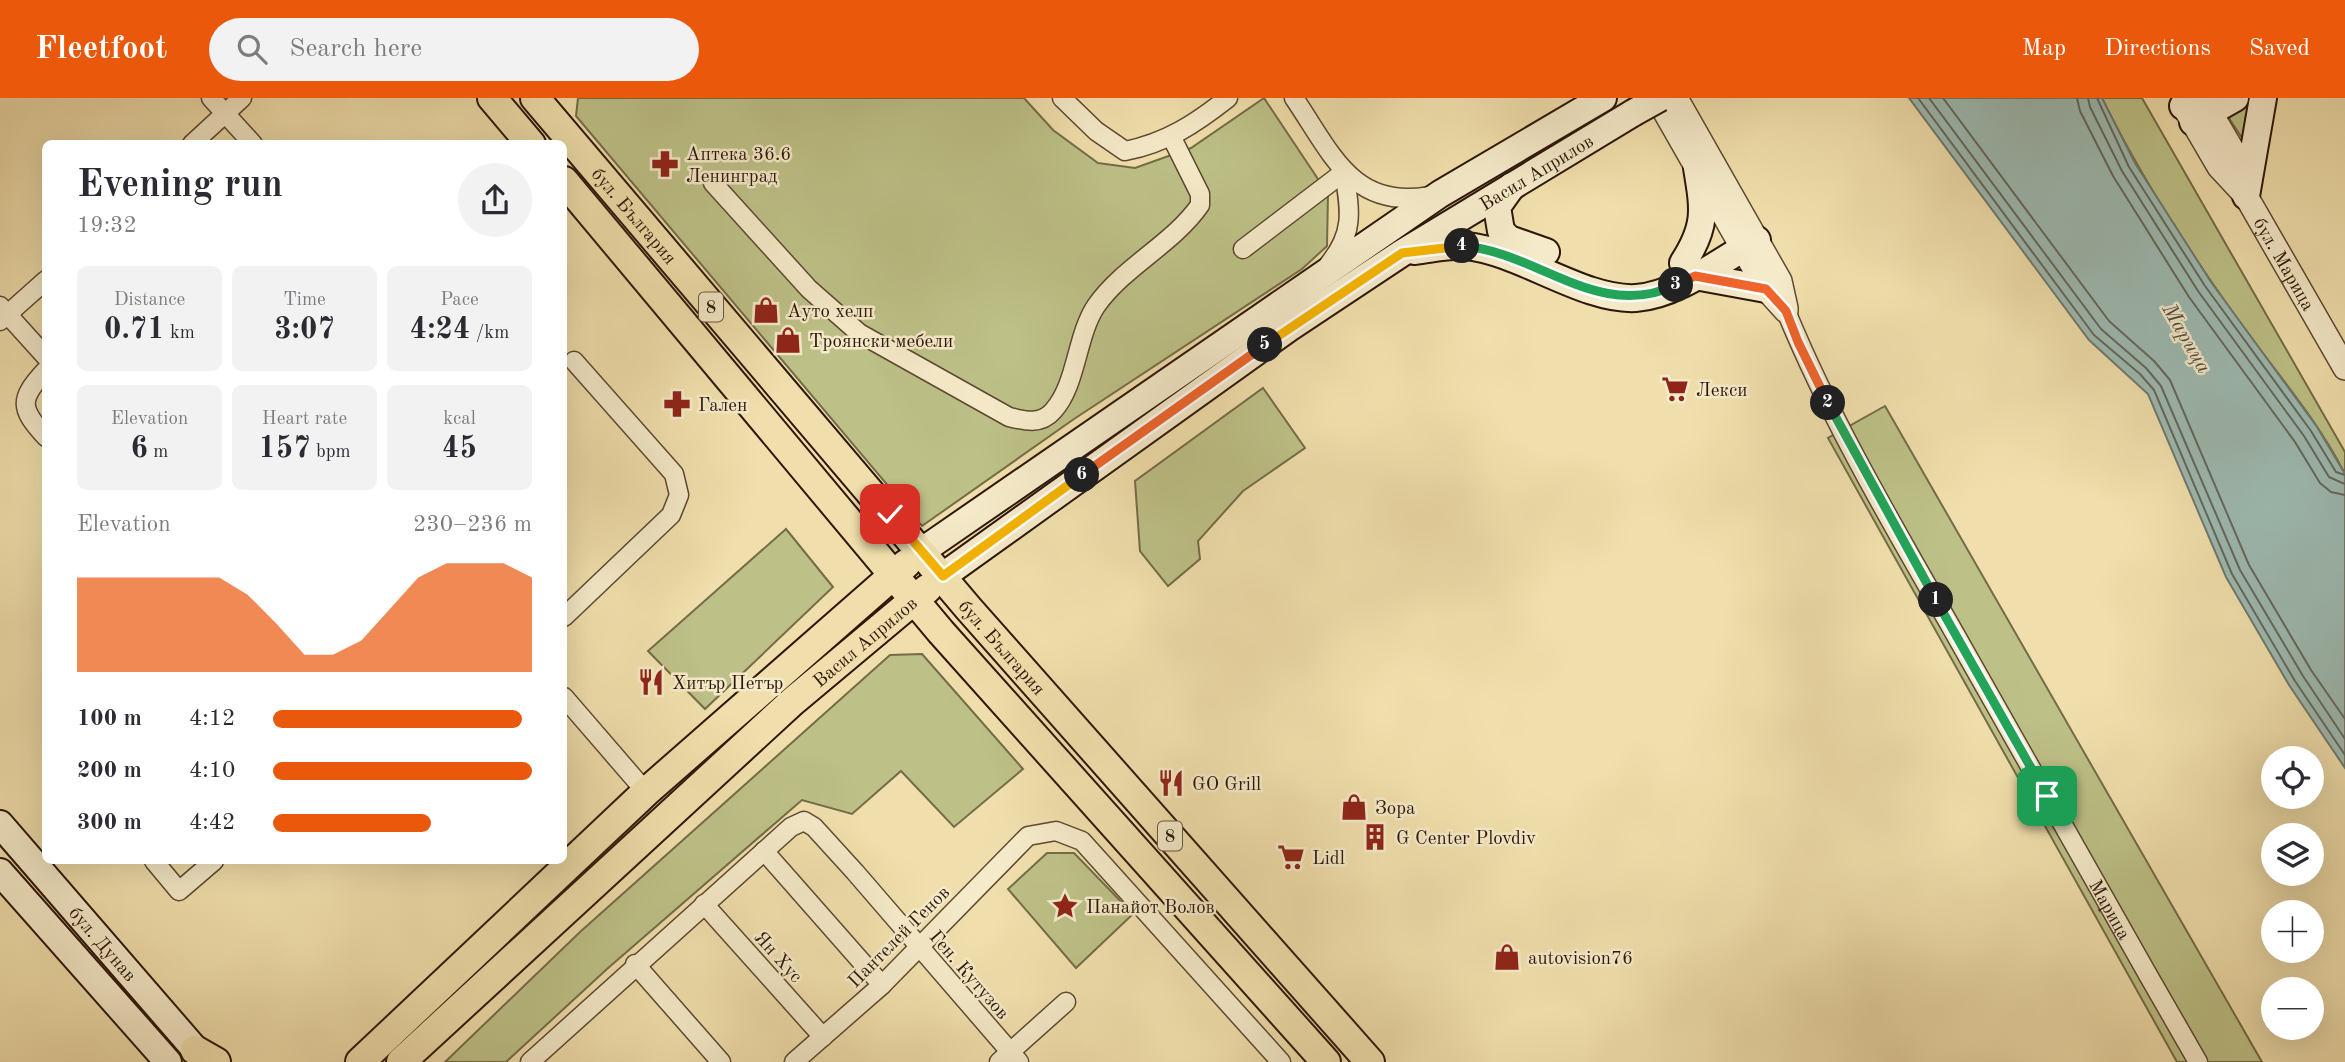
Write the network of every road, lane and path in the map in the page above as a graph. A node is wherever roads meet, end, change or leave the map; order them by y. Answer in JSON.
{"nodes":[{"id":1,"x":211,"y":98,"type":"edge"},
{"id":2,"x":242,"y":98,"type":"edge"},
{"id":3,"x":492,"y":98,"type":"edge"},
{"id":4,"x":535,"y":98,"type":"edge"},
{"id":5,"x":1062,"y":98,"type":"edge"},
{"id":6,"x":1228,"y":98,"type":"edge"},
{"id":7,"x":1294,"y":98,"type":"edge"},
{"id":8,"x":1603,"y":98,"type":"edge"},
{"id":9,"x":1658,"y":98,"type":"edge"},
{"id":10,"x":1676,"y":98,"type":"edge"},
{"id":11,"x":2235,"y":98,"type":"edge"},
{"id":12,"x":2263,"y":98,"type":"edge"},
{"id":13,"x":2194,"y":106,"type":"edge"},
{"id":14,"x":225,"y":113,"type":"junction"},
{"id":15,"x":1172,"y":138,"type":"junction"},
{"id":16,"x":196,"y":140,"type":"edge"},
{"id":17,"x":249,"y":140,"type":"edge"},
{"id":18,"x":528,"y":140,"type":"edge"},
{"id":19,"x":1697,"y":168,"type":"junction"},
{"id":20,"x":1344,"y":172,"type":"junction"},
{"id":21,"x":713,"y":183,"type":"dead end"},
{"id":22,"x":1513,"y":184,"type":"junction"},
{"id":23,"x":567,"y":185,"type":"edge"},
{"id":24,"x":1440,"y":194,"type":"junction"},
{"id":25,"x":2246,"y":196,"type":"junction"},
{"id":26,"x":1745,"y":236,"type":"junction"},
{"id":27,"x":1243,"y":249,"type":"dead end"},
{"id":28,"x":1402,"y":253,"type":"junction"},
{"id":29,"x":1689,"y":269,"type":"junction"},
{"id":30,"x":1321,"y":274,"type":"junction"},
{"id":31,"x":42,"y":283,"type":"edge"},
{"id":32,"x":1766,"y":289,"type":"junction"},
{"id":33,"x":1786,"y":311,"type":"junction"},
{"id":34,"x":3,"y":314,"type":"edge"},
{"id":35,"x":42,"y":353,"type":"edge"},
{"id":36,"x":574,"y":360,"type":"dead end"},
{"id":37,"x":2345,"y":368,"type":"edge"},
{"id":38,"x":42,"y":374,"type":"edge"},
{"id":39,"x":42,"y":433,"type":"edge"},
{"id":40,"x":922,"y":551,"type":"junction"},
{"id":41,"x":892,"y":575,"type":"junction"},
{"id":42,"x":943,"y":576,"type":"junction"},
{"id":43,"x":914,"y":600,"type":"junction"},
{"id":44,"x":567,"y":614,"type":"edge"},
{"id":45,"x":567,"y":700,"type":"edge"},
{"id":46,"x":646,"y":792,"type":"junction"},
{"id":47,"x":0,"y":824,"type":"edge"},
{"id":48,"x":764,"y":851,"type":"junction"},
{"id":49,"x":156,"y":864,"type":"edge"},
{"id":50,"x":210,"y":864,"type":"edge"},
{"id":51,"x":0,"y":872,"type":"edge"},
{"id":52,"x":704,"y":904,"type":"junction"},
{"id":53,"x":919,"y":946,"type":"junction"},
{"id":54,"x":635,"y":964,"type":"junction"},
{"id":55,"x":882,"y":985,"type":"junction"},
{"id":56,"x":1066,"y":1002,"type":"dead end"},
{"id":57,"x":408,"y":1014,"type":"junction"},
{"id":58,"x":823,"y":1037,"type":"junction"},
{"id":59,"x":206,"y":1058,"type":"edge"},
{"id":60,"x":1009,"y":1059,"type":"edge"},
{"id":61,"x":168,"y":1062,"type":"edge"},
{"id":62,"x":335,"y":1062,"type":"edge"},
{"id":63,"x":360,"y":1062,"type":"edge"},
{"id":64,"x":401,"y":1062,"type":"edge"},
{"id":65,"x":530,"y":1062,"type":"edge"},
{"id":66,"x":721,"y":1062,"type":"edge"},
{"id":67,"x":794,"y":1062,"type":"edge"},
{"id":68,"x":1281,"y":1062,"type":"edge"},
{"id":69,"x":1326,"y":1062,"type":"edge"},
{"id":70,"x":1370,"y":1062,"type":"edge"},
{"id":71,"x":2198,"y":1062,"type":"edge"}],
"edges":[{"from":1,"to":14,"type":"street"},
{"from":2,"to":14,"type":"street"},
{"from":3,"to":18,"type":"main road"},
{"from":4,"to":40,"type":"main road","name":"бул. България","number":"8"},
{"from":5,"to":15,"type":"street"},
{"from":6,"to":15,"type":"street"},
{"from":7,"to":20,"type":"street"},
{"from":8,"to":24,"type":"main road","name":"Васил Априлов"},
{"from":9,"to":19,"type":"street","name":"Марица"},
{"from":9,"to":22,"type":"main road","name":"Васил Априлов","bridge":true},
{"from":10,"to":26,"type":"street","name":"Марица"},
{"from":11,"to":13,"type":"main road"},
{"from":12,"to":25,"type":"main road"},
{"from":13,"to":25,"type":"street","name":"бул. Марица"},
{"from":14,"to":16,"type":"street"},
{"from":14,"to":17,"type":"street"},
{"from":15,"to":21,"type":"street"},
{"from":19,"to":26,"type":"street","name":"Марица"},
{"from":19,"to":29,"type":"main road"},
{"from":20,"to":24,"type":"street"},
{"from":20,"to":27,"type":"street"},
{"from":20,"to":30,"type":"street"},
{"from":22,"to":28,"type":"main road","name":"Васил Априлов"},
{"from":22,"to":29,"type":"main road"},
{"from":23,"to":41,"type":"main road","name":"бул. България","number":"8"},
{"from":24,"to":30,"type":"main road","name":"Васил Априлов"},
{"from":25,"to":37,"type":"street","name":"бул. Марица"},
{"from":26,"to":29,"type":"main road"},
{"from":26,"to":32,"type":"street","name":"Марица"},
{"from":26,"to":33,"type":"street","name":"Марица"},
{"from":28,"to":29,"type":"main road"},
{"from":28,"to":42,"type":"main road","name":"Васил Априлов"},
{"from":29,"to":32,"type":"main road"},
{"from":30,"to":40,"type":"main road","name":"Васил Априлов"},
{"from":31,"to":34,"type":"street"},
{"from":32,"to":33,"type":"street","name":"Марица"},
{"from":33,"to":71,"type":"street","name":"Марица"},
{"from":34,"to":35,"type":"street"},
{"from":36,"to":44,"type":"street"},
{"from":38,"to":39,"type":"street"},
{"from":40,"to":41,"type":"main road","name":"Васил Априлов"},
{"from":40,"to":42,"type":"main road","name":"бул. България","number":"8"},
{"from":41,"to":43,"type":"main road","name":"бул. България","number":"8"},
{"from":41,"to":46,"type":"main road","name":"Васил Априлов"},
{"from":42,"to":43,"type":"main road","name":"Васил Априлов"},
{"from":42,"to":70,"type":"main road","name":"бул. България","number":"8"},
{"from":43,"to":64,"type":"main road","name":"Васил Априлов"},
{"from":43,"to":69,"type":"main road","name":"бул. България","number":"8"},
{"from":45,"to":46,"type":"street"},
{"from":46,"to":57,"type":"main road","name":"Васил Априлов"},
{"from":47,"to":59,"type":"main road","name":"бул. Дунав"},
{"from":48,"to":52,"type":"street"},
{"from":48,"to":53,"type":"street","name":"Ген. Кутузов"},
{"from":48,"to":55,"type":"street"},
{"from":49,"to":50,"type":"street"},
{"from":51,"to":61,"type":"main road","name":"бул. Дунав"},
{"from":52,"to":54,"type":"street"},
{"from":52,"to":58,"type":"street","name":"Ян Хус"},
{"from":53,"to":55,"type":"street","name":"Пантелей Генов"},
{"from":53,"to":60,"type":"street","name":"Ген. Кутузов"},
{"from":53,"to":68,"type":"street","name":"Пантелей Генов"},
{"from":54,"to":65,"type":"street"},
{"from":54,"to":66,"type":"street"},
{"from":55,"to":58,"type":"street","name":"Пантелей Генов"},
{"from":56,"to":60,"type":"street"},
{"from":57,"to":62,"type":"main road"},
{"from":57,"to":63,"type":"main road","name":"Васил Априлов"},
{"from":58,"to":67,"type":"street","name":"Пантелей Генов"}]}
